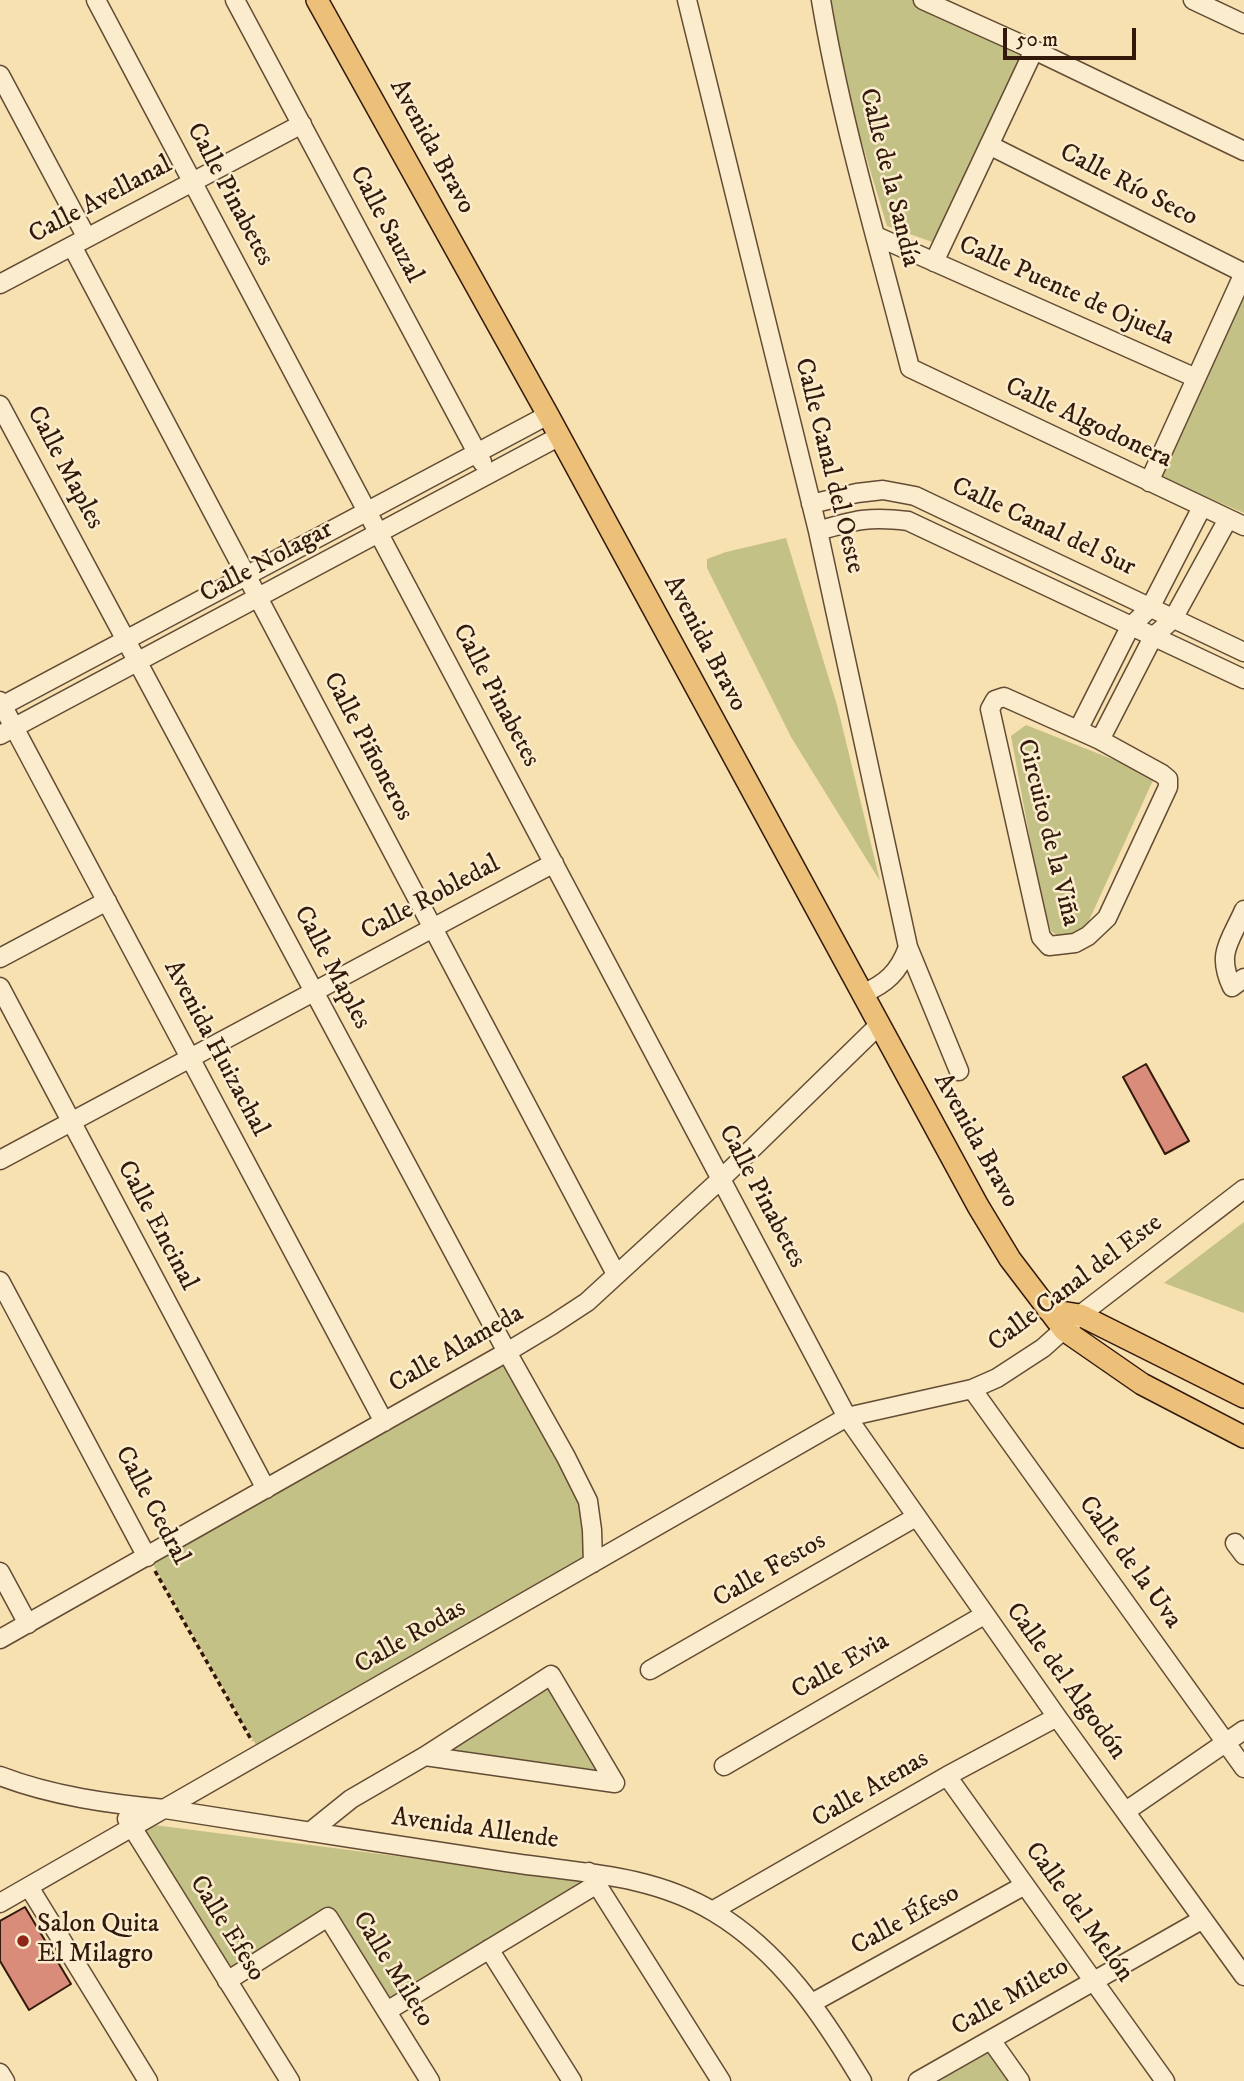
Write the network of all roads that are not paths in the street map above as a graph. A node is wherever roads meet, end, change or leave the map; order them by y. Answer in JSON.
{"nodes":[{"id":1,"x":96,"y":0,"type":"edge"},
{"id":2,"x":235,"y":0,"type":"edge"},
{"id":3,"x":317,"y":0,"type":"edge"},
{"id":4,"x":687,"y":0,"type":"edge"},
{"id":5,"x":821,"y":0,"type":"edge"},
{"id":6,"x":923,"y":0,"type":"edge"},
{"id":7,"x":1193,"y":0,"type":"edge"},
{"id":8,"x":1244,"y":24,"type":"edge"},
{"id":9,"x":1034,"y":50,"type":"junction"},
{"id":10,"x":0,"y":75,"type":"edge"},
{"id":11,"x":302,"y":124,"type":"junction"},
{"id":12,"x":989,"y":145,"type":"junction"},
{"id":13,"x":1244,"y":152,"type":"edge"},
{"id":14,"x":193,"y":182,"type":"junction"},
{"id":15,"x":876,"y":236,"type":"junction"},
{"id":16,"x":79,"y":242,"type":"junction"},
{"id":17,"x":934,"y":261,"type":"junction"},
{"id":18,"x":1244,"y":273,"type":"edge"},
{"id":19,"x":0,"y":284,"type":"edge"},
{"id":20,"x":910,"y":368,"type":"joint"},
{"id":21,"x":1196,"y":378,"type":"junction"},
{"id":22,"x":0,"y":405,"type":"edge"},
{"id":23,"x":548,"y":415,"type":"junction"},
{"id":24,"x":560,"y":436,"type":"junction"},
{"id":25,"x":478,"y":453,"type":"junction"},
{"id":26,"x":489,"y":474,"type":"junction"},
{"id":27,"x":1149,"y":482,"type":"junction"},
{"id":28,"x":811,"y":504,"type":"junction"},
{"id":29,"x":1202,"y":507,"type":"junction"},
{"id":30,"x":367,"y":511,"type":"junction"},
{"id":31,"x":1236,"y":523,"type":"edge"},
{"id":32,"x":818,"y":531,"type":"junction"},
{"id":33,"x":379,"y":533,"type":"junction"},
{"id":34,"x":247,"y":576,"type":"junction"},
{"id":35,"x":258,"y":597,"type":"junction"},
{"id":36,"x":1150,"y":608,"type":"junction"},
{"id":37,"x":1173,"y":619,"type":"junction"},
{"id":38,"x":1130,"y":627,"type":"junction"},
{"id":39,"x":1153,"y":637,"type":"junction"},
{"id":40,"x":126,"y":640,"type":"junction"},
{"id":41,"x":1244,"y":652,"type":"edge"},
{"id":42,"x":137,"y":662,"type":"junction"},
{"id":43,"x":1244,"y":679,"type":"edge"},
{"id":44,"x":1,"y":705,"type":"edge"},
{"id":45,"x":1078,"y":730,"type":"junction"},
{"id":46,"x":7,"y":731,"type":"edge"},
{"id":47,"x":1100,"y":740,"type":"junction"},
{"id":48,"x":554,"y":863,"type":"junction"},
{"id":49,"x":107,"y":901,"type":"junction"},
{"id":50,"x":1244,"y":910,"type":"edge"},
{"id":51,"x":433,"y":928,"type":"junction"},
{"id":52,"x":908,"y":947,"type":"junction"},
{"id":53,"x":0,"y":958,"type":"edge"},
{"id":54,"x":1244,"y":978,"type":"edge"},
{"id":55,"x":0,"y":987,"type":"edge"},
{"id":56,"x":314,"y":992,"type":"junction"},
{"id":57,"x":862,"y":994,"type":"junction"},
{"id":58,"x":879,"y":1025,"type":"junction"},
{"id":59,"x":191,"y":1058,"type":"junction"},
{"id":60,"x":959,"y":1071,"type":"dead end"},
{"id":61,"x":71,"y":1122,"type":"junction"},
{"id":62,"x":0,"y":1160,"type":"edge"},
{"id":63,"x":721,"y":1179,"type":"junction"},
{"id":64,"x":1244,"y":1189,"type":"edge"},
{"id":65,"x":617,"y":1274,"type":"junction"},
{"id":66,"x":0,"y":1280,"type":"edge"},
{"id":67,"x":1048,"y":1310,"type":"junction"},
{"id":68,"x":1080,"y":1315,"type":"junction"},
{"id":69,"x":1064,"y":1330,"type":"junction"},
{"id":70,"x":507,"y":1352,"type":"junction"},
{"id":71,"x":972,"y":1390,"type":"junction"},
{"id":72,"x":1244,"y":1397,"type":"edge"},
{"id":73,"x":848,"y":1417,"type":"junction"},
{"id":74,"x":384,"y":1422,"type":"junction"},
{"id":75,"x":1244,"y":1437,"type":"edge"},
{"id":76,"x":266,"y":1489,"type":"junction"},
{"id":77,"x":916,"y":1517,"type":"junction"},
{"id":78,"x":147,"y":1557,"type":"junction"},
{"id":79,"x":593,"y":1563,"type":"junction"},
{"id":80,"x":0,"y":1572,"type":"edge"},
{"id":81,"x":984,"y":1615,"type":"junction"},
{"id":82,"x":27,"y":1624,"type":"junction"},
{"id":83,"x":0,"y":1639,"type":"edge"},
{"id":84,"x":650,"y":1670,"type":"dead end"},
{"id":85,"x":1057,"y":1717,"type":"junction"},
{"id":86,"x":1244,"y":1730,"type":"edge"},
{"id":87,"x":1226,"y":1743,"type":"junction"},
{"id":88,"x":425,"y":1756,"type":"junction"},
{"id":89,"x":724,"y":1766,"type":"dead end"},
{"id":90,"x":1244,"y":1768,"type":"edge"},
{"id":91,"x":0,"y":1776,"type":"edge"},
{"id":92,"x":947,"y":1776,"type":"junction"},
{"id":93,"x":118,"y":1805,"type":"junction"},
{"id":94,"x":165,"y":1809,"type":"junction"},
{"id":95,"x":1126,"y":1811,"type":"junction"},
{"id":96,"x":132,"y":1828,"type":"junction"},
{"id":97,"x":310,"y":1832,"type":"junction"},
{"id":98,"x":593,"y":1878,"type":"junction"},
{"id":99,"x":1025,"y":1885,"type":"junction"},
{"id":100,"x":29,"y":1887,"type":"junction"},
{"id":101,"x":0,"y":1903,"type":"edge"},
{"id":102,"x":712,"y":1911,"type":"junction"},
{"id":103,"x":1203,"y":1919,"type":"junction"},
{"id":104,"x":489,"y":1949,"type":"junction"},
{"id":105,"x":1244,"y":1976,"type":"edge"},
{"id":106,"x":227,"y":1981,"type":"junction"},
{"id":107,"x":1093,"y":1981,"type":"junction"},
{"id":108,"x":812,"y":2003,"type":"junction"},
{"id":109,"x":387,"y":2011,"type":"junction"},
{"id":110,"x":991,"y":2040,"type":"junction"},
{"id":111,"x":0,"y":2073,"type":"edge"},
{"id":112,"x":855,"y":2078,"type":"edge"},
{"id":113,"x":5,"y":2081,"type":"edge"},
{"id":114,"x":148,"y":2081,"type":"edge"},
{"id":115,"x":290,"y":2081,"type":"edge"},
{"id":116,"x":430,"y":2081,"type":"edge"},
{"id":117,"x":572,"y":2081,"type":"edge"},
{"id":118,"x":721,"y":2081,"type":"edge"},
{"id":119,"x":918,"y":2081,"type":"edge"},
{"id":120,"x":1020,"y":2081,"type":"edge"},
{"id":121,"x":1165,"y":2081,"type":"edge"}],
"edges":[{"from":1,"to":14,"type":"street","name":"Calle Pinabetes"},
{"from":2,"to":11,"type":"street","name":"Calle Sauzal"},
{"from":3,"to":23,"type":"main road","name":"Avenida Bravo"},
{"from":4,"to":28,"type":"street","name":"Calle Canal del Oeste"},
{"from":5,"to":15,"type":"street","name":"Calle de la Sandía"},
{"from":6,"to":9,"type":"street"},
{"from":7,"to":8,"type":"street"},
{"from":9,"to":12,"type":"street"},
{"from":9,"to":13,"type":"street"},
{"from":10,"to":16,"type":"street","name":"Calle Piñoneros"},
{"from":11,"to":14,"type":"street","name":"Calle Avellanal"},
{"from":11,"to":25,"type":"street","name":"Calle Sauzal"},
{"from":12,"to":17,"type":"street"},
{"from":12,"to":18,"type":"street","name":"Calle Río Seco"},
{"from":14,"to":16,"type":"street","name":"Calle Avellanal"},
{"from":14,"to":30,"type":"street","name":"Calle Pinabetes"},
{"from":15,"to":17,"type":"street","name":"Calle Puente de Ojuela"},
{"from":15,"to":20,"type":"street","name":"Calle de la Sandía"},
{"from":16,"to":19,"type":"street","name":"Calle Avellanal"},
{"from":16,"to":34,"type":"street","name":"Calle Piñoneros"},
{"from":17,"to":21,"type":"street","name":"Calle Puente de Ojuela"},
{"from":18,"to":21,"type":"street"},
{"from":20,"to":27,"type":"street","name":"Calle Algodonera"},
{"from":21,"to":27,"type":"street"},
{"from":22,"to":40,"type":"street","name":"Calle Maples"},
{"from":23,"to":24,"type":"main road","name":"Avenida Bravo"},
{"from":23,"to":25,"type":"street","name":"Calle Nolagar"},
{"from":24,"to":26,"type":"street","name":"Calle Nolagar"},
{"from":24,"to":57,"type":"main road","name":"Avenida Bravo"},
{"from":25,"to":26,"type":"street","name":"Calle Sauzal"},
{"from":25,"to":30,"type":"street","name":"Calle Nolagar"},
{"from":26,"to":33,"type":"street","name":"Calle Nolagar"},
{"from":27,"to":29,"type":"street","name":"Calle Algodonera"},
{"from":28,"to":32,"type":"street","name":"Calle Canal del Oeste"},
{"from":28,"to":36,"type":"street","name":"Calle Canal del Sur"},
{"from":29,"to":31,"type":"street","name":"Calle Algodonera"},
{"from":29,"to":36,"type":"street"},
{"from":30,"to":33,"type":"street","name":"Calle Pinabetes"},
{"from":30,"to":34,"type":"street","name":"Calle Nolagar"},
{"from":31,"to":37,"type":"street"},
{"from":32,"to":38,"type":"street","name":"Calle Canal del Sur"},
{"from":32,"to":52,"type":"street","name":"Calle Canal del Oeste"},
{"from":33,"to":35,"type":"street","name":"Calle Nolagar"},
{"from":33,"to":48,"type":"street","name":"Calle Pinabetes"},
{"from":34,"to":35,"type":"street","name":"Calle Piñoneros"},
{"from":34,"to":40,"type":"street","name":"Calle Nolagar"},
{"from":35,"to":42,"type":"street","name":"Calle Nolagar"},
{"from":35,"to":51,"type":"street","name":"Calle Piñoneros"},
{"from":36,"to":37,"type":"street","name":"Calle Canal del Sur"},
{"from":36,"to":38,"type":"street"},
{"from":37,"to":39,"type":"street"},
{"from":37,"to":41,"type":"street","name":"Calle Canal del Sur"},
{"from":38,"to":39,"type":"street","name":"Calle Canal del Sur"},
{"from":38,"to":45,"type":"street"},
{"from":39,"to":43,"type":"street","name":"Calle Canal del Sur"},
{"from":39,"to":47,"type":"street"},
{"from":40,"to":42,"type":"street","name":"Calle Maples"},
{"from":40,"to":44,"type":"street","name":"Calle Nolagar"},
{"from":42,"to":46,"type":"street","name":"Calle Nolagar"},
{"from":42,"to":56,"type":"street","name":"Calle Maples"},
{"from":44,"to":46,"type":"street","name":"Avenida Huizachal"},
{"from":45,"to":47,"type":"street","name":"Circuito de la Viña"},
{"from":45,"to":47,"type":"street","name":"Circuito de la Viña"},
{"from":46,"to":49,"type":"street","name":"Avenida Huizachal"},
{"from":48,"to":51,"type":"street","name":"Calle Robledal"},
{"from":48,"to":63,"type":"street","name":"Calle Pinabetes"},
{"from":49,"to":53,"type":"street"},
{"from":49,"to":59,"type":"street","name":"Avenida Huizachal"},
{"from":50,"to":54,"type":"street"},
{"from":51,"to":56,"type":"street","name":"Calle Robledal"},
{"from":51,"to":65,"type":"street","name":"Calle Piñoneros"},
{"from":52,"to":57,"type":"street"},
{"from":52,"to":60,"type":"street","name":"Calle Canal del Oeste"},
{"from":55,"to":61,"type":"street","name":"Calle Encinal"},
{"from":56,"to":59,"type":"street","name":"Calle Robledal"},
{"from":56,"to":70,"type":"street","name":"Calle Maples"},
{"from":57,"to":58,"type":"main road","name":"Avenida Bravo"},
{"from":58,"to":63,"type":"street","name":"Calle Alameda"},
{"from":58,"to":67,"type":"main road","name":"Avenida Bravo"},
{"from":59,"to":61,"type":"street","name":"Calle Robledal"},
{"from":59,"to":74,"type":"street","name":"Avenida Huizachal"},
{"from":61,"to":62,"type":"street","name":"Calle Robledal"},
{"from":61,"to":76,"type":"street","name":"Calle Encinal"},
{"from":63,"to":65,"type":"street","name":"Calle Alameda"},
{"from":63,"to":73,"type":"street","name":"Calle Pinabetes"},
{"from":64,"to":68,"type":"street","name":"Calle Canal del Este"},
{"from":65,"to":70,"type":"street","name":"Calle Alameda"},
{"from":66,"to":78,"type":"street","name":"Calle Cedral"},
{"from":67,"to":68,"type":"main road"},
{"from":67,"to":69,"type":"main road","name":"Avenida Bravo"},
{"from":68,"to":69,"type":"street","name":"Calle Canal del Este"},
{"from":68,"to":72,"type":"main road"},
{"from":69,"to":71,"type":"street","name":"Calle Canal del Este"},
{"from":69,"to":75,"type":"main road","name":"Avenida Bravo"},
{"from":70,"to":74,"type":"street","name":"Calle Alameda"},
{"from":70,"to":79,"type":"street","name":"Calle Maples"},
{"from":71,"to":73,"type":"street","name":"Calle Canal del Este"},
{"from":71,"to":87,"type":"street","name":"Calle de la Uva"},
{"from":73,"to":77,"type":"street","name":"Calle del Algodón"},
{"from":73,"to":79,"type":"street","name":"Calle Rodas"},
{"from":74,"to":76,"type":"street","name":"Calle Alameda"},
{"from":76,"to":78,"type":"street","name":"Calle Alameda"},
{"from":77,"to":81,"type":"street","name":"Calle del Algodón"},
{"from":77,"to":84,"type":"street","name":"Calle Festos"},
{"from":78,"to":82,"type":"street","name":"Calle Alameda"},
{"from":79,"to":94,"type":"street","name":"Calle Rodas"},
{"from":80,"to":82,"type":"street"},
{"from":81,"to":85,"type":"street","name":"Calle del Algodón"},
{"from":81,"to":89,"type":"street","name":"Calle Evia"},
{"from":82,"to":83,"type":"street","name":"Calle Alameda"},
{"from":85,"to":92,"type":"street","name":"Calle Atenas"},
{"from":85,"to":95,"type":"street","name":"Calle del Algodón"},
{"from":86,"to":87,"type":"street"},
{"from":87,"to":90,"type":"street","name":"Calle de la Uva"},
{"from":87,"to":95,"type":"street"},
{"from":88,"to":88,"type":"street"},
{"from":88,"to":97,"type":"street"},
{"from":91,"to":93,"type":"street","name":"Avenida Allende"},
{"from":92,"to":99,"type":"street","name":"Calle del Melón"},
{"from":92,"to":102,"type":"street","name":"Calle Atenas"},
{"from":93,"to":94,"type":"street","name":"Avenida Allende"},
{"from":93,"to":96,"type":"street","name":"Calle Efeso"},
{"from":94,"to":96,"type":"street","name":"Calle Rodas"},
{"from":94,"to":97,"type":"street","name":"Avenida Allende"},
{"from":95,"to":103,"type":"street","name":"Calle del Algodón"},
{"from":96,"to":100,"type":"street","name":"Calle Rodas"},
{"from":96,"to":106,"type":"street","name":"Calle Efeso"},
{"from":97,"to":98,"type":"street","name":"Avenida Allende"},
{"from":98,"to":102,"type":"street","name":"Avenida Allende"},
{"from":98,"to":104,"type":"street"},
{"from":98,"to":118,"type":"street"},
{"from":99,"to":107,"type":"street","name":"Calle del Melón"},
{"from":99,"to":108,"type":"street","name":"Calle Éfeso"},
{"from":100,"to":101,"type":"street","name":"Calle Rodas"},
{"from":100,"to":114,"type":"street"},
{"from":102,"to":108,"type":"street","name":"Avenida Allende"},
{"from":103,"to":105,"type":"street","name":"Calle del Algodón"},
{"from":103,"to":107,"type":"street","name":"Calle Mileto"},
{"from":104,"to":109,"type":"street"},
{"from":104,"to":117,"type":"street"},
{"from":106,"to":109,"type":"street","name":"Calle Mileto"},
{"from":106,"to":115,"type":"street","name":"Calle Efeso"},
{"from":107,"to":110,"type":"street","name":"Calle Mileto"},
{"from":107,"to":121,"type":"street","name":"Calle del Melón"},
{"from":108,"to":112,"type":"street","name":"Avenida Allende"},
{"from":109,"to":116,"type":"street","name":"Calle Mileto"},
{"from":110,"to":119,"type":"street","name":"Calle Mileto"},
{"from":110,"to":120,"type":"street"},
{"from":111,"to":113,"type":"street"}]}
